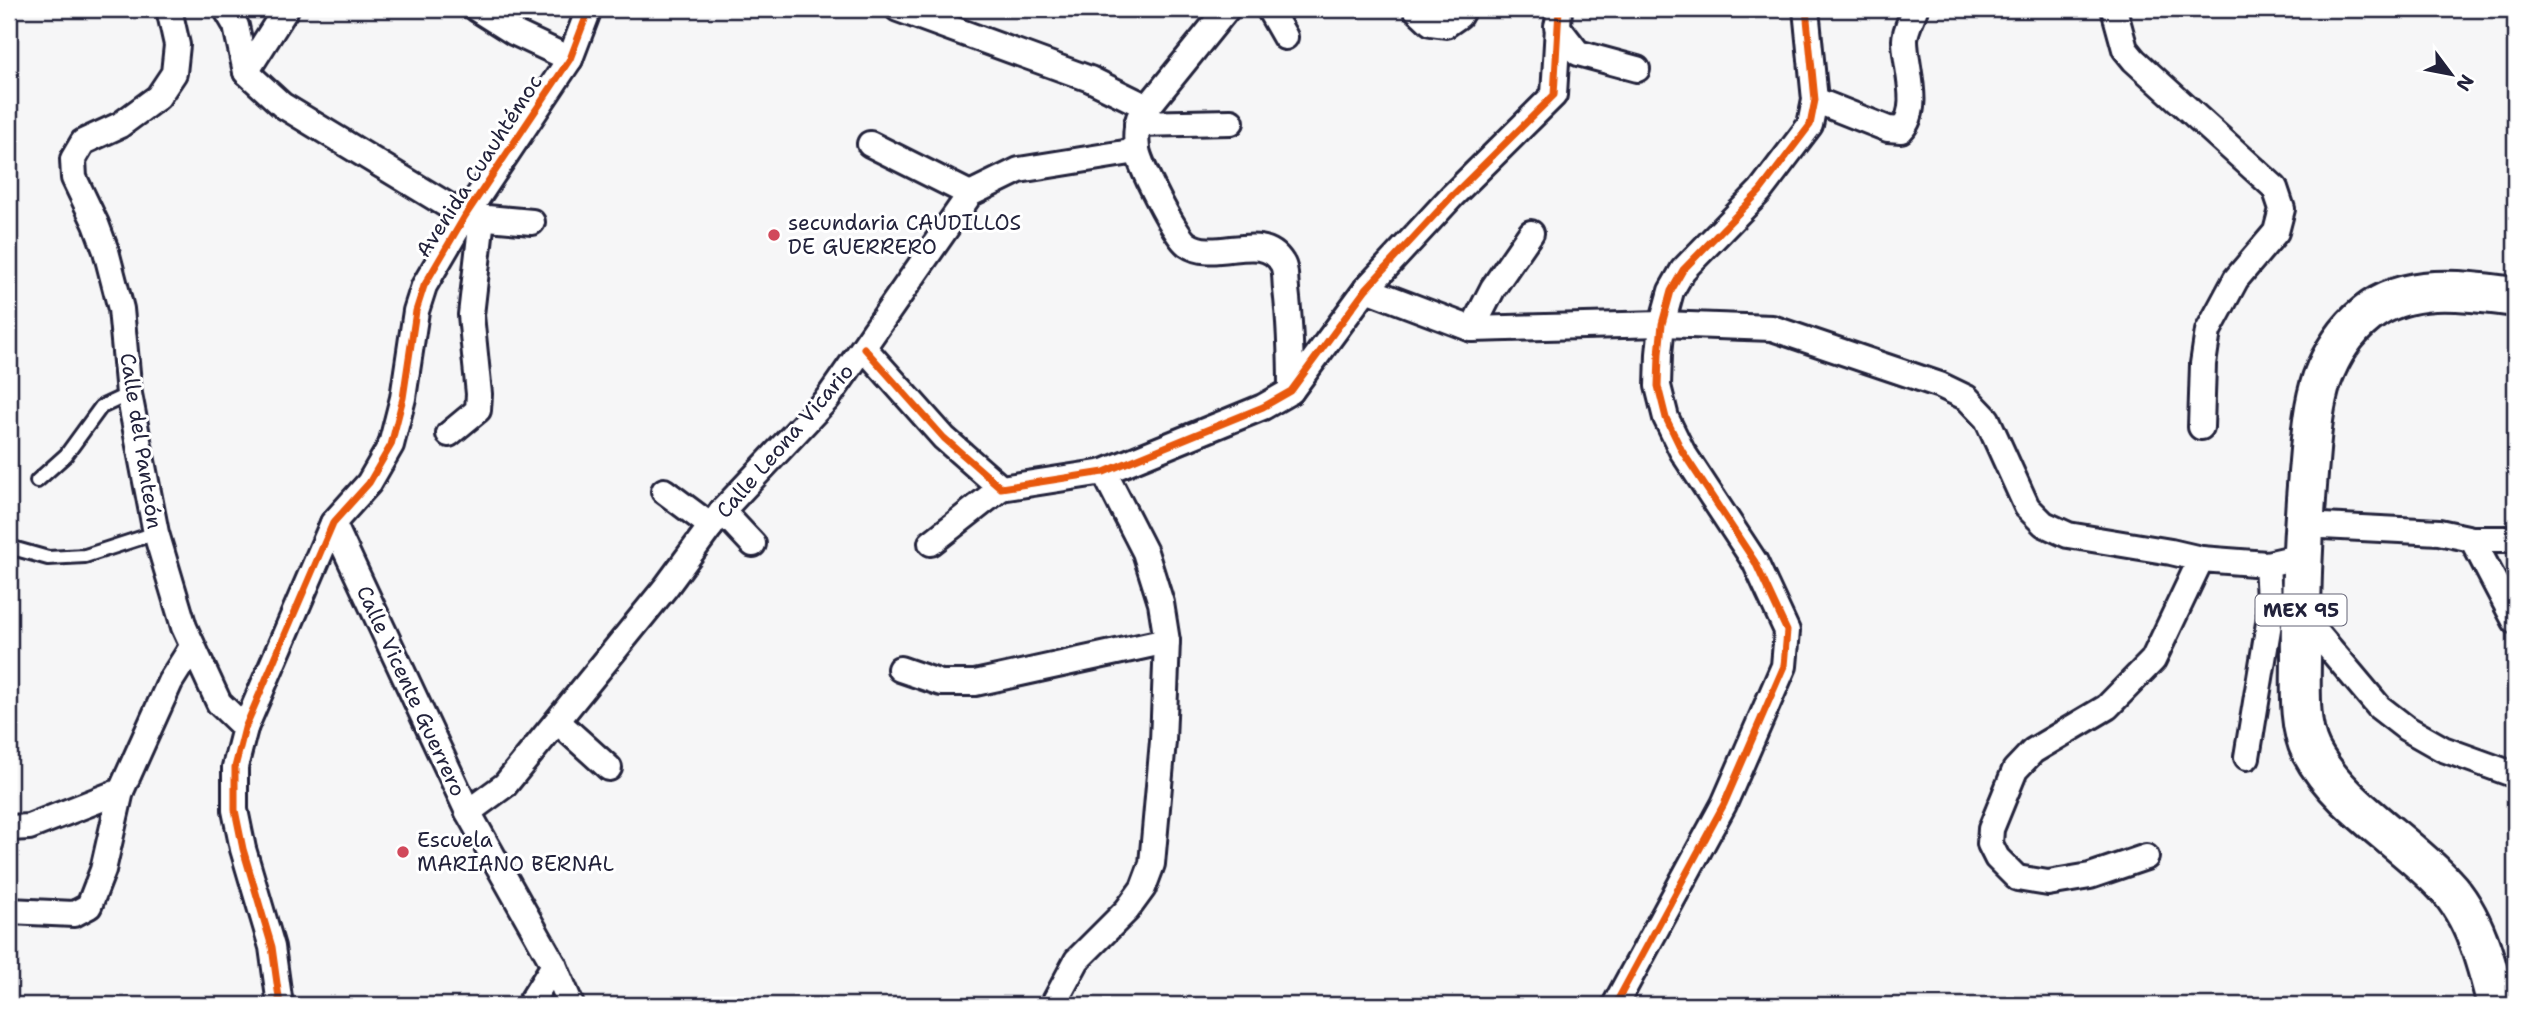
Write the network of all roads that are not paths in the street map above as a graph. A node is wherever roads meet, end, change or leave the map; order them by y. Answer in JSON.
{"nodes":[{"id":1,"x":169,"y":9,"type":"edge"},
{"id":2,"x":226,"y":9,"type":"edge"},
{"id":3,"x":286,"y":9,"type":"edge"},
{"id":4,"x":477,"y":9,"type":"edge"},
{"id":5,"x":589,"y":9,"type":"edge"},
{"id":6,"x":898,"y":9,"type":"edge"},
{"id":7,"x":1227,"y":9,"type":"edge"},
{"id":8,"x":1269,"y":9,"type":"edge"},
{"id":9,"x":1416,"y":9,"type":"edge"},
{"id":10,"x":1463,"y":9,"type":"edge"},
{"id":11,"x":1805,"y":9,"type":"edge"},
{"id":12,"x":1915,"y":9,"type":"edge"},
{"id":13,"x":2115,"y":9,"type":"edge"},
{"id":14,"x":1558,"y":18,"type":"edge"},
{"id":15,"x":1285,"y":37,"type":"dead end"},
{"id":16,"x":570,"y":59,"type":"junction"},
{"id":17,"x":1637,"y":69,"type":"dead end"},
{"id":18,"x":246,"y":72,"type":"junction"},
{"id":19,"x":1815,"y":100,"type":"junction"},
{"id":20,"x":1142,"y":115,"type":"junction"},
{"id":21,"x":1231,"y":122,"type":"dead end"},
{"id":22,"x":870,"y":144,"type":"dead end"},
{"id":23,"x":1137,"y":151,"type":"junction"},
{"id":24,"x":970,"y":194,"type":"junction"},
{"id":25,"x":473,"y":217,"type":"junction"},
{"id":26,"x":532,"y":222,"type":"dead end"},
{"id":27,"x":1531,"y":233,"type":"dead end"},
{"id":28,"x":1366,"y":289,"type":"junction"},
{"id":29,"x":2515,"y":297,"type":"edge"},
{"id":30,"x":1662,"y":324,"type":"junction"},
{"id":31,"x":1472,"y":329,"type":"junction"},
{"id":32,"x":864,"y":348,"type":"junction"},
{"id":33,"x":1291,"y":391,"type":"junction"},
{"id":34,"x":129,"y":394,"type":"junction"},
{"id":35,"x":2202,"y":427,"type":"dead end"},
{"id":36,"x":449,"y":434,"type":"dead end"},
{"id":37,"x":1104,"y":472,"type":"junction"},
{"id":38,"x":37,"y":481,"type":"dead end"},
{"id":39,"x":1002,"y":488,"type":"junction"},
{"id":40,"x":664,"y":491,"type":"dead end"},
{"id":41,"x":716,"y":519,"type":"junction"},
{"id":42,"x":332,"y":523,"type":"junction"},
{"id":43,"x":156,"y":533,"type":"junction"},
{"id":44,"x":2515,"y":538,"type":"edge"},
{"id":45,"x":2473,"y":539,"type":"junction"},
{"id":46,"x":931,"y":543,"type":"dead end"},
{"id":47,"x":754,"y":544,"type":"dead end"},
{"id":48,"x":9,"y":547,"type":"edge"},
{"id":49,"x":2291,"y":548,"type":"junction"},
{"id":50,"x":2201,"y":559,"type":"junction"},
{"id":51,"x":2301,"y":612,"type":"junction"},
{"id":52,"x":2515,"y":621,"type":"edge"},
{"id":53,"x":1167,"y":641,"type":"junction"},
{"id":54,"x":191,"y":647,"type":"junction"},
{"id":55,"x":900,"y":670,"type":"dead end"},
{"id":56,"x":558,"y":722,"type":"junction"},
{"id":57,"x":245,"y":728,"type":"junction"},
{"id":58,"x":2247,"y":757,"type":"dead end"},
{"id":59,"x":609,"y":768,"type":"dead end"},
{"id":60,"x":2515,"y":775,"type":"edge"},
{"id":61,"x":121,"y":791,"type":"junction"},
{"id":62,"x":468,"y":812,"type":"junction"},
{"id":63,"x":9,"y":828,"type":"edge"},
{"id":64,"x":2146,"y":857,"type":"dead end"},
{"id":65,"x":9,"y":911,"type":"edge"},
{"id":66,"x":554,"y":965,"type":"junction"},
{"id":67,"x":280,"y":1005,"type":"edge"},
{"id":68,"x":528,"y":1005,"type":"edge"},
{"id":69,"x":571,"y":1005,"type":"edge"},
{"id":70,"x":1053,"y":1005,"type":"edge"},
{"id":71,"x":1615,"y":1005,"type":"edge"},
{"id":72,"x":2497,"y":1005,"type":"edge"}],
"edges":[{"from":1,"to":34,"type":"street","name":"Calle del Panteón"},
{"from":2,"to":18,"type":"street"},
{"from":3,"to":18,"type":"street"},
{"from":4,"to":16,"type":"street"},
{"from":5,"to":16,"type":"street","name":"Avenida Cuauhtémoc"},
{"from":6,"to":20,"type":"street"},
{"from":7,"to":20,"type":"street"},
{"from":8,"to":15,"type":"street"},
{"from":9,"to":10,"type":"street"},
{"from":11,"to":19,"type":"street"},
{"from":12,"to":19,"type":"street"},
{"from":13,"to":35,"type":"street"},
{"from":14,"to":17,"type":"street"},
{"from":14,"to":28,"type":"street"},
{"from":16,"to":25,"type":"street","name":"Avenida Cuauhtémoc"},
{"from":18,"to":25,"type":"street"},
{"from":19,"to":30,"type":"street"},
{"from":20,"to":21,"type":"street"},
{"from":20,"to":23,"type":"street"},
{"from":22,"to":24,"type":"street"},
{"from":23,"to":24,"type":"street","name":"Calle Leona Vicario"},
{"from":23,"to":33,"type":"street"},
{"from":24,"to":32,"type":"street","name":"Calle Leona Vicario"},
{"from":25,"to":26,"type":"street"},
{"from":25,"to":36,"type":"street"},
{"from":25,"to":42,"type":"street","name":"Avenida Cuauhtémoc"},
{"from":27,"to":31,"type":"street"},
{"from":28,"to":31,"type":"street"},
{"from":28,"to":33,"type":"street"},
{"from":29,"to":49,"type":"main road","number":"MEX 95"},
{"from":30,"to":31,"type":"street"},
{"from":30,"to":50,"type":"street"},
{"from":30,"to":71,"type":"street"},
{"from":32,"to":39,"type":"street"},
{"from":32,"to":41,"type":"street","name":"Calle Leona Vicario"},
{"from":33,"to":37,"type":"street"},
{"from":34,"to":38,"type":"lane"},
{"from":34,"to":43,"type":"street","name":"Calle del Panteón"},
{"from":37,"to":39,"type":"street"},
{"from":37,"to":53,"type":"street"},
{"from":39,"to":46,"type":"street"},
{"from":40,"to":41,"type":"street"},
{"from":41,"to":47,"type":"street"},
{"from":41,"to":56,"type":"street","name":"Calle Leona Vicario"},
{"from":42,"to":57,"type":"street","name":"Avenida Cuauhtémoc"},
{"from":42,"to":62,"type":"street","name":"Calle Vicente Guerrero"},
{"from":43,"to":48,"type":"lane"},
{"from":43,"to":54,"type":"street","name":"Calle del Panteón"},
{"from":44,"to":45,"type":"street"},
{"from":45,"to":49,"type":"street"},
{"from":45,"to":52,"type":"street"},
{"from":49,"to":50,"type":"street"},
{"from":49,"to":51,"type":"main road","number":"MEX 95"},
{"from":49,"to":58,"type":"street"},
{"from":50,"to":64,"type":"street"},
{"from":51,"to":60,"type":"street"},
{"from":51,"to":72,"type":"main road","number":"MEX 95"},
{"from":53,"to":55,"type":"street"},
{"from":53,"to":70,"type":"street"},
{"from":54,"to":57,"type":"street","name":"Calle del Panteón"},
{"from":54,"to":61,"type":"street"},
{"from":56,"to":59,"type":"street"},
{"from":56,"to":62,"type":"street","name":"Calle Leona Vicario"},
{"from":57,"to":67,"type":"street","name":"Avenida Cuauhtémoc"},
{"from":61,"to":63,"type":"street"},
{"from":61,"to":65,"type":"street"},
{"from":62,"to":66,"type":"street","name":"Calle Vicente Guerrero"},
{"from":66,"to":68,"type":"street"},
{"from":66,"to":69,"type":"street","name":"Calle Vicente Guerrero"}]}
